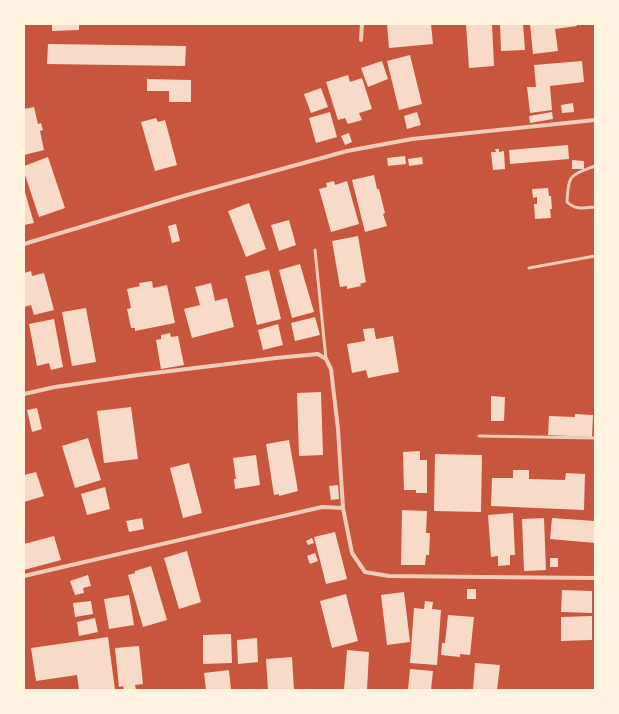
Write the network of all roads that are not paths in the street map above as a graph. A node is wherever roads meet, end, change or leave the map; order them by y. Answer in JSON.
{"nodes":[{"id":1,"x":362,"y":24,"type":"edge"},
{"id":2,"x":361,"y":40,"type":"dead end"},
{"id":3,"x":595,"y":120,"type":"edge"},
{"id":4,"x":595,"y":166,"type":"edge"},
{"id":5,"x":595,"y":207,"type":"edge"},
{"id":6,"x":24,"y":244,"type":"edge"},
{"id":7,"x":314,"y":250,"type":"dead end"},
{"id":8,"x":595,"y":256,"type":"edge"},
{"id":9,"x":529,"y":268,"type":"dead end"},
{"id":10,"x":326,"y":359,"type":"junction"},
{"id":11,"x":24,"y":394,"type":"edge"},
{"id":12,"x":479,"y":436,"type":"dead end"},
{"id":13,"x":595,"y":438,"type":"edge"},
{"id":14,"x":343,"y":508,"type":"junction"},
{"id":15,"x":24,"y":576,"type":"edge"},
{"id":16,"x":595,"y":578,"type":"edge"}],
"edges":[{"from":1,"to":2,"type":"street"},
{"from":3,"to":6,"type":"street"},
{"from":4,"to":5,"type":"lane"},
{"from":7,"to":10,"type":"lane"},
{"from":8,"to":9,"type":"lane"},
{"from":10,"to":11,"type":"street"},
{"from":10,"to":14,"type":"street"},
{"from":12,"to":13,"type":"lane"},
{"from":14,"to":15,"type":"street"},
{"from":14,"to":16,"type":"street"}]}
